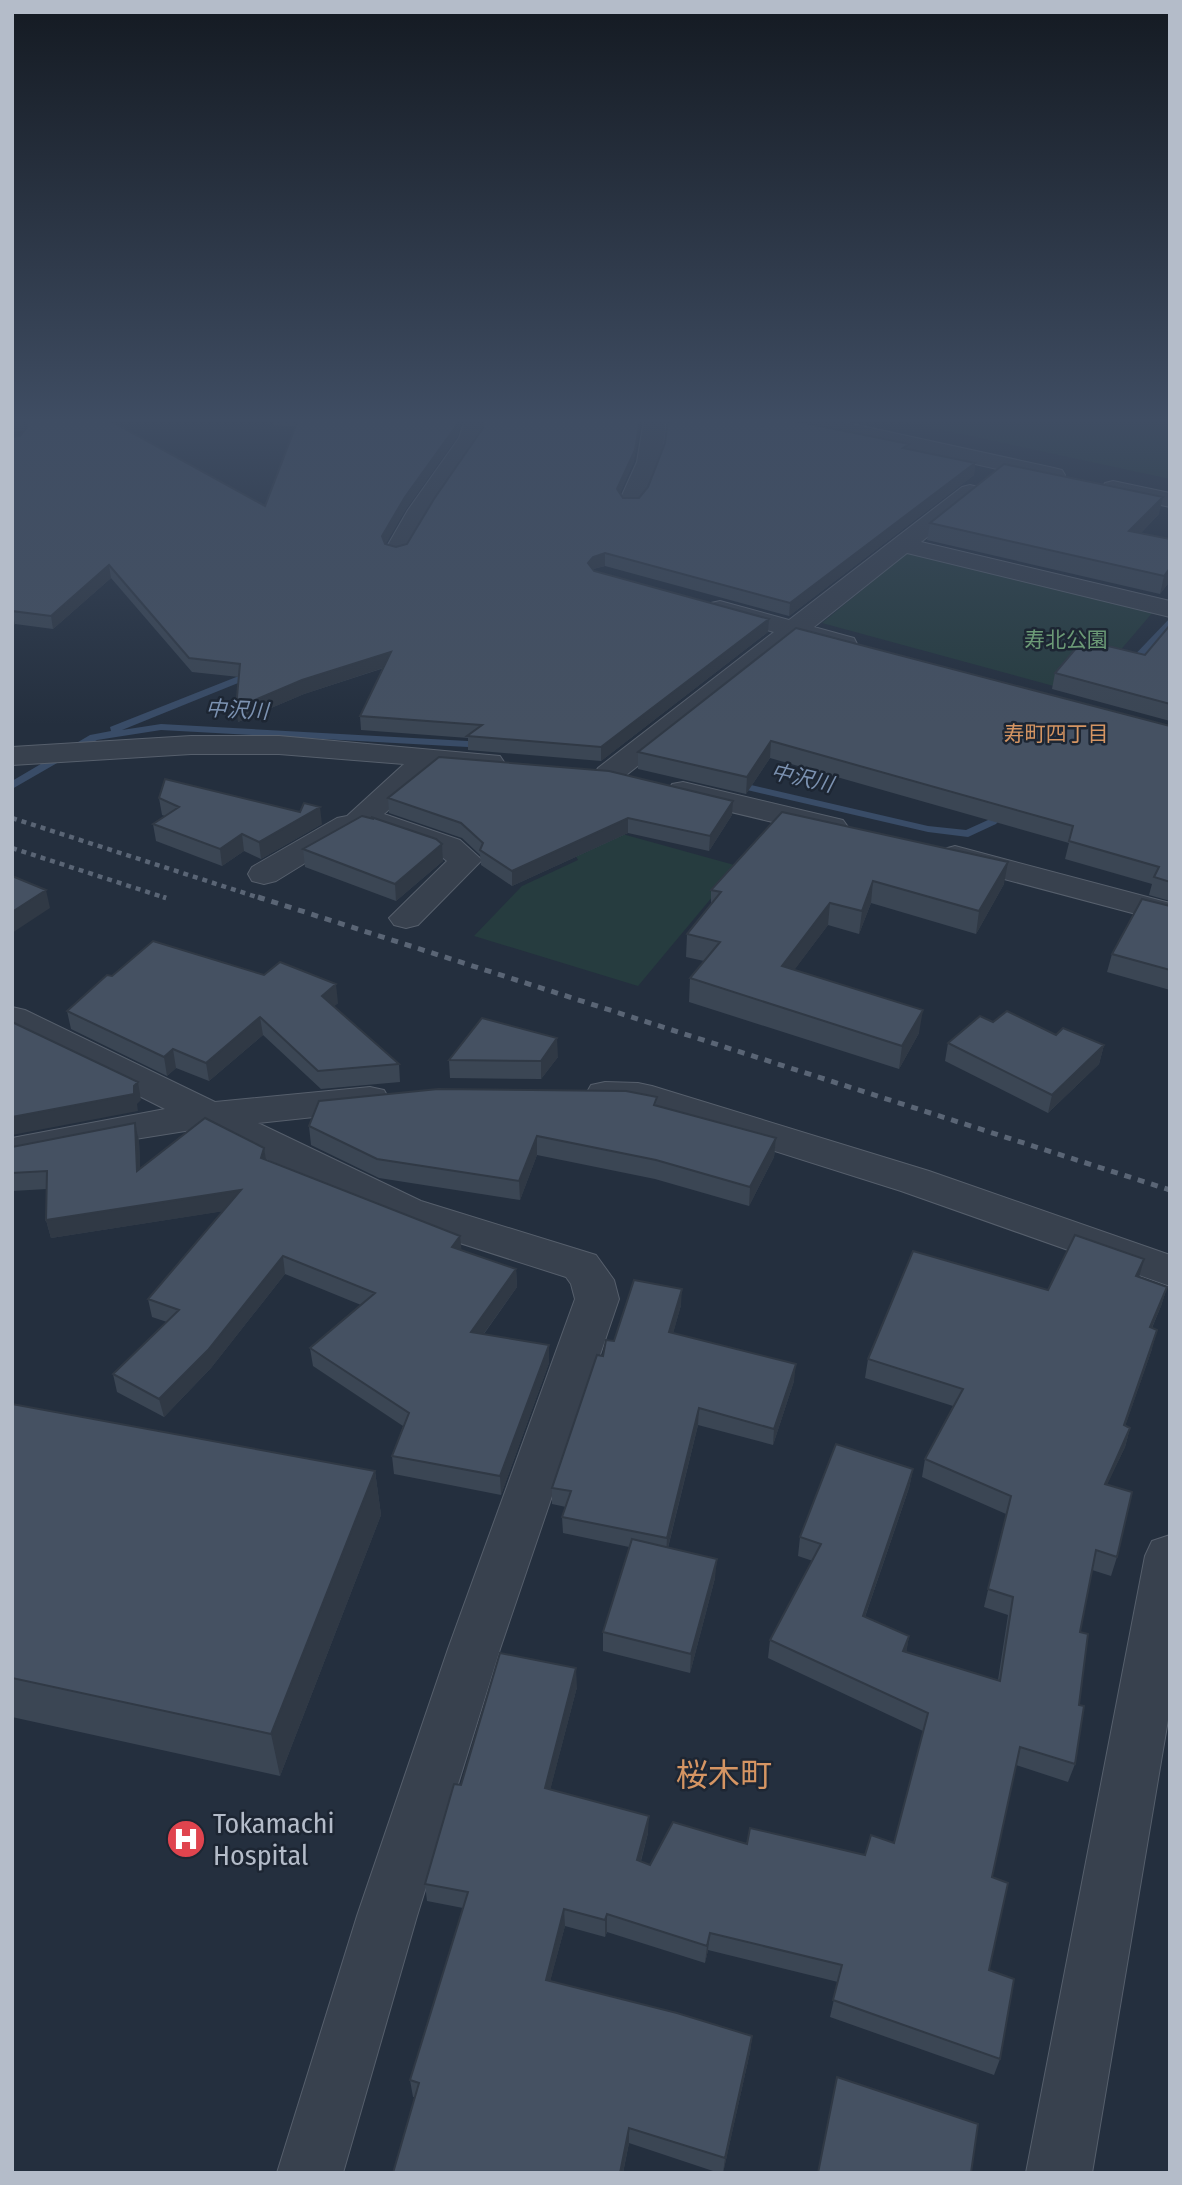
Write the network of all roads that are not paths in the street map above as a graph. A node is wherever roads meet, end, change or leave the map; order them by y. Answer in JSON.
{"nodes":[{"id":1,"x":412,"y":522,"type":"edge"},
{"id":2,"x":931,"y":522,"type":"edge"},
{"id":3,"x":902,"y":545,"type":"junction"},
{"id":4,"x":397,"y":550,"type":"edge"},
{"id":5,"x":692,"y":601,"type":"edge"},
{"id":6,"x":1170,"y":609,"type":"edge"},
{"id":7,"x":794,"y":630,"type":"junction"},
{"id":8,"x":874,"y":652,"type":"edge"},
{"id":9,"x":12,"y":756,"type":"edge"},
{"id":10,"x":430,"y":757,"type":"junction"},
{"id":11,"x":518,"y":765,"type":"edge"},
{"id":12,"x":362,"y":817,"type":"junction"},
{"id":13,"x":860,"y":834,"type":"edge"},
{"id":14,"x":927,"y":849,"type":"edge"},
{"id":15,"x":264,"y":874,"type":"dead end"},
{"id":16,"x":1170,"y":912,"type":"edge"},
{"id":17,"x":406,"y":918,"type":"dead end"},
{"id":18,"x":12,"y":1018,"type":"edge"},
{"id":19,"x":573,"y":1093,"type":"edge"},
{"id":20,"x":411,"y":1096,"type":"edge"},
{"id":21,"x":207,"y":1115,"type":"junction"},
{"id":22,"x":12,"y":1151,"type":"edge"},
{"id":23,"x":1170,"y":1271,"type":"edge"},
{"id":24,"x":1168,"y":1574,"type":"edge"},
{"id":25,"x":310,"y":2173,"type":"edge"},
{"id":26,"x":1059,"y":2173,"type":"edge"}],
"edges":[{"from":1,"to":4,"type":"street"},
{"from":2,"to":3,"type":"street"},
{"from":3,"to":6,"type":"street"},
{"from":3,"to":7,"type":"street"},
{"from":5,"to":7,"type":"street"},
{"from":7,"to":8,"type":"street"},
{"from":7,"to":13,"type":"street"},
{"from":9,"to":10,"type":"street"},
{"from":10,"to":11,"type":"street"},
{"from":10,"to":12,"type":"street"},
{"from":12,"to":15,"type":"street"},
{"from":12,"to":17,"type":"street"},
{"from":14,"to":16,"type":"street"},
{"from":18,"to":21,"type":"street"},
{"from":19,"to":23,"type":"street"},
{"from":20,"to":21,"type":"street"},
{"from":21,"to":22,"type":"street"},
{"from":21,"to":25,"type":"street"},
{"from":24,"to":26,"type":"street"}]}
